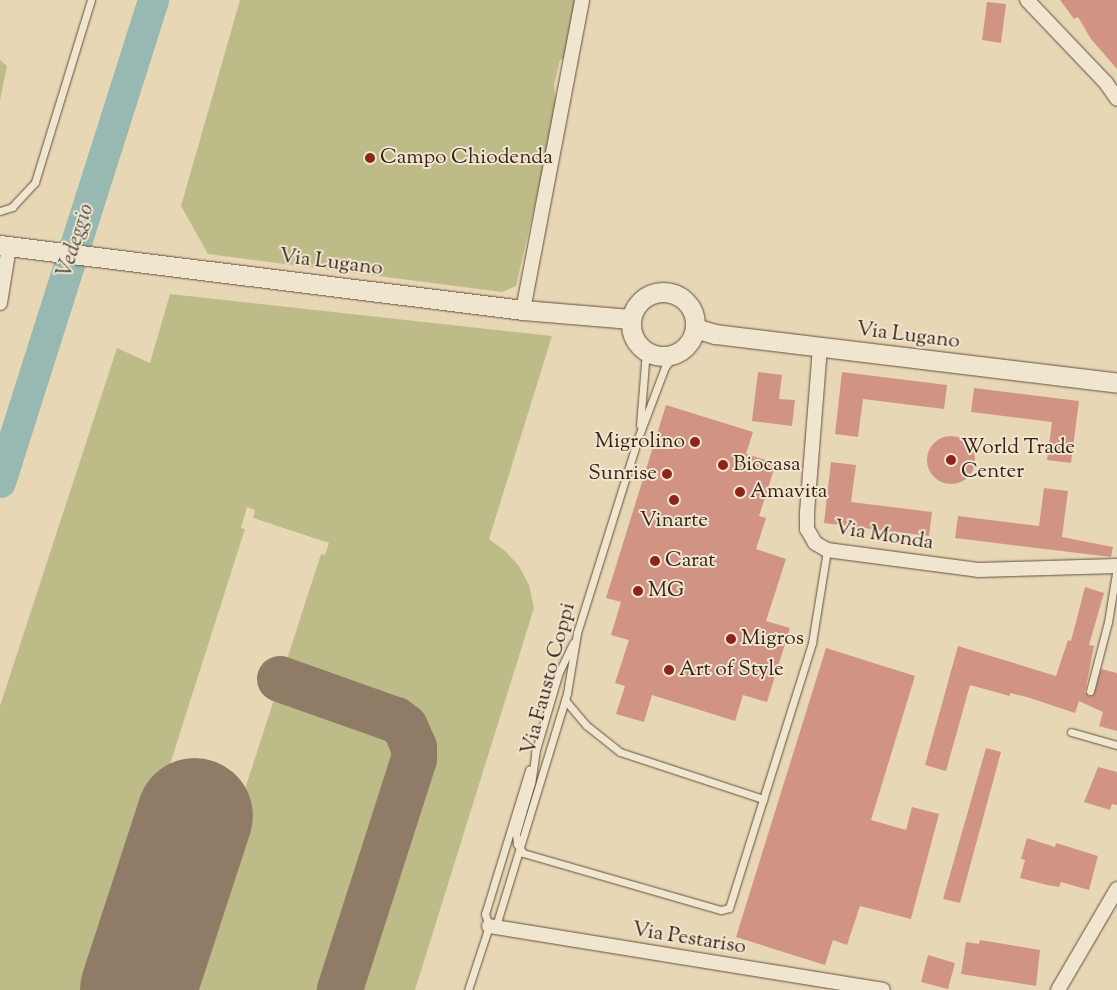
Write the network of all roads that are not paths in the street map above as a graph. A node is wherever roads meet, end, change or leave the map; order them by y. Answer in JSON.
{"nodes":[{"id":1,"x":91,"y":0,"type":"edge"},
{"id":2,"x":582,"y":0,"type":"edge"},
{"id":3,"x":1027,"y":0,"type":"edge"},
{"id":4,"x":1117,"y":99,"type":"edge"},
{"id":5,"x":0,"y":211,"type":"edge"},
{"id":6,"x":8,"y":253,"type":"edge"},
{"id":7,"x":0,"y":303,"type":"edge"},
{"id":8,"x":523,"y":310,"type":"junction"},
{"id":9,"x":631,"y":319,"type":"junction"},
{"id":10,"x":695,"y":328,"type":"junction"},
{"id":11,"x":820,"y":347,"type":"junction"},
{"id":12,"x":646,"y":351,"type":"junction"},
{"id":13,"x":676,"y":353,"type":"junction"},
{"id":14,"x":1117,"y":384,"type":"edge"},
{"id":15,"x":638,"y":438,"type":"junction"},
{"id":16,"x":827,"y":550,"type":"junction"},
{"id":17,"x":1117,"y":566,"type":"edge"},
{"id":18,"x":577,"y":633,"type":"junction"},
{"id":19,"x":1090,"y":691,"type":"dead end"},
{"id":20,"x":565,"y":700,"type":"junction"},
{"id":21,"x":1071,"y":732,"type":"dead end"},
{"id":22,"x":1117,"y":745,"type":"edge"},
{"id":23,"x":536,"y":749,"type":"junction"},
{"id":24,"x":763,"y":799,"type":"junction"},
{"id":25,"x":520,"y":849,"type":"junction"},
{"id":26,"x":1117,"y":889,"type":"edge"},
{"id":27,"x":492,"y":928,"type":"junction"},
{"id":28,"x":468,"y":990,"type":"edge"},
{"id":29,"x":883,"y":990,"type":"edge"},
{"id":30,"x":1058,"y":990,"type":"edge"}],
"edges":[{"from":1,"to":5,"type":"lane"},
{"from":2,"to":8,"type":"street"},
{"from":3,"to":4,"type":"street"},
{"from":6,"to":7,"type":"street"},
{"from":6,"to":8,"type":"main road","name":"Via Lugano"},
{"from":8,"to":9,"type":"main road","name":"Via Lugano"},
{"from":9,"to":10,"type":"main road"},
{"from":9,"to":12,"type":"main road"},
{"from":10,"to":11,"type":"main road","name":"Via Lugano"},
{"from":10,"to":13,"type":"main road"},
{"from":11,"to":14,"type":"main road","name":"Via Lugano"},
{"from":11,"to":16,"type":"street","name":"Via Monda"},
{"from":12,"to":13,"type":"main road"},
{"from":12,"to":15,"type":"lane","name":"Via Fausto Coppi"},
{"from":13,"to":15,"type":"lane","name":"Via Fausto Coppi"},
{"from":15,"to":18,"type":"lane","name":"Via Fausto Coppi"},
{"from":16,"to":17,"type":"street","name":"Via Monda"},
{"from":16,"to":24,"type":"lane"},
{"from":17,"to":19,"type":"lane"},
{"from":18,"to":20,"type":"lane","name":"Via Fausto Coppi"},
{"from":18,"to":23,"type":"lane"},
{"from":20,"to":24,"type":"lane"},
{"from":20,"to":25,"type":"lane","name":"Via Fausto Coppi"},
{"from":21,"to":22,"type":"lane"},
{"from":23,"to":25,"type":"lane"},
{"from":23,"to":27,"type":"lane"},
{"from":24,"to":25,"type":"lane"},
{"from":25,"to":27,"type":"lane","name":"Via Fausto Coppi"},
{"from":26,"to":30,"type":"street"},
{"from":27,"to":28,"type":"lane","name":"Via Fausto Coppi"},
{"from":27,"to":29,"type":"street","name":"Via Pestariso"}]}
